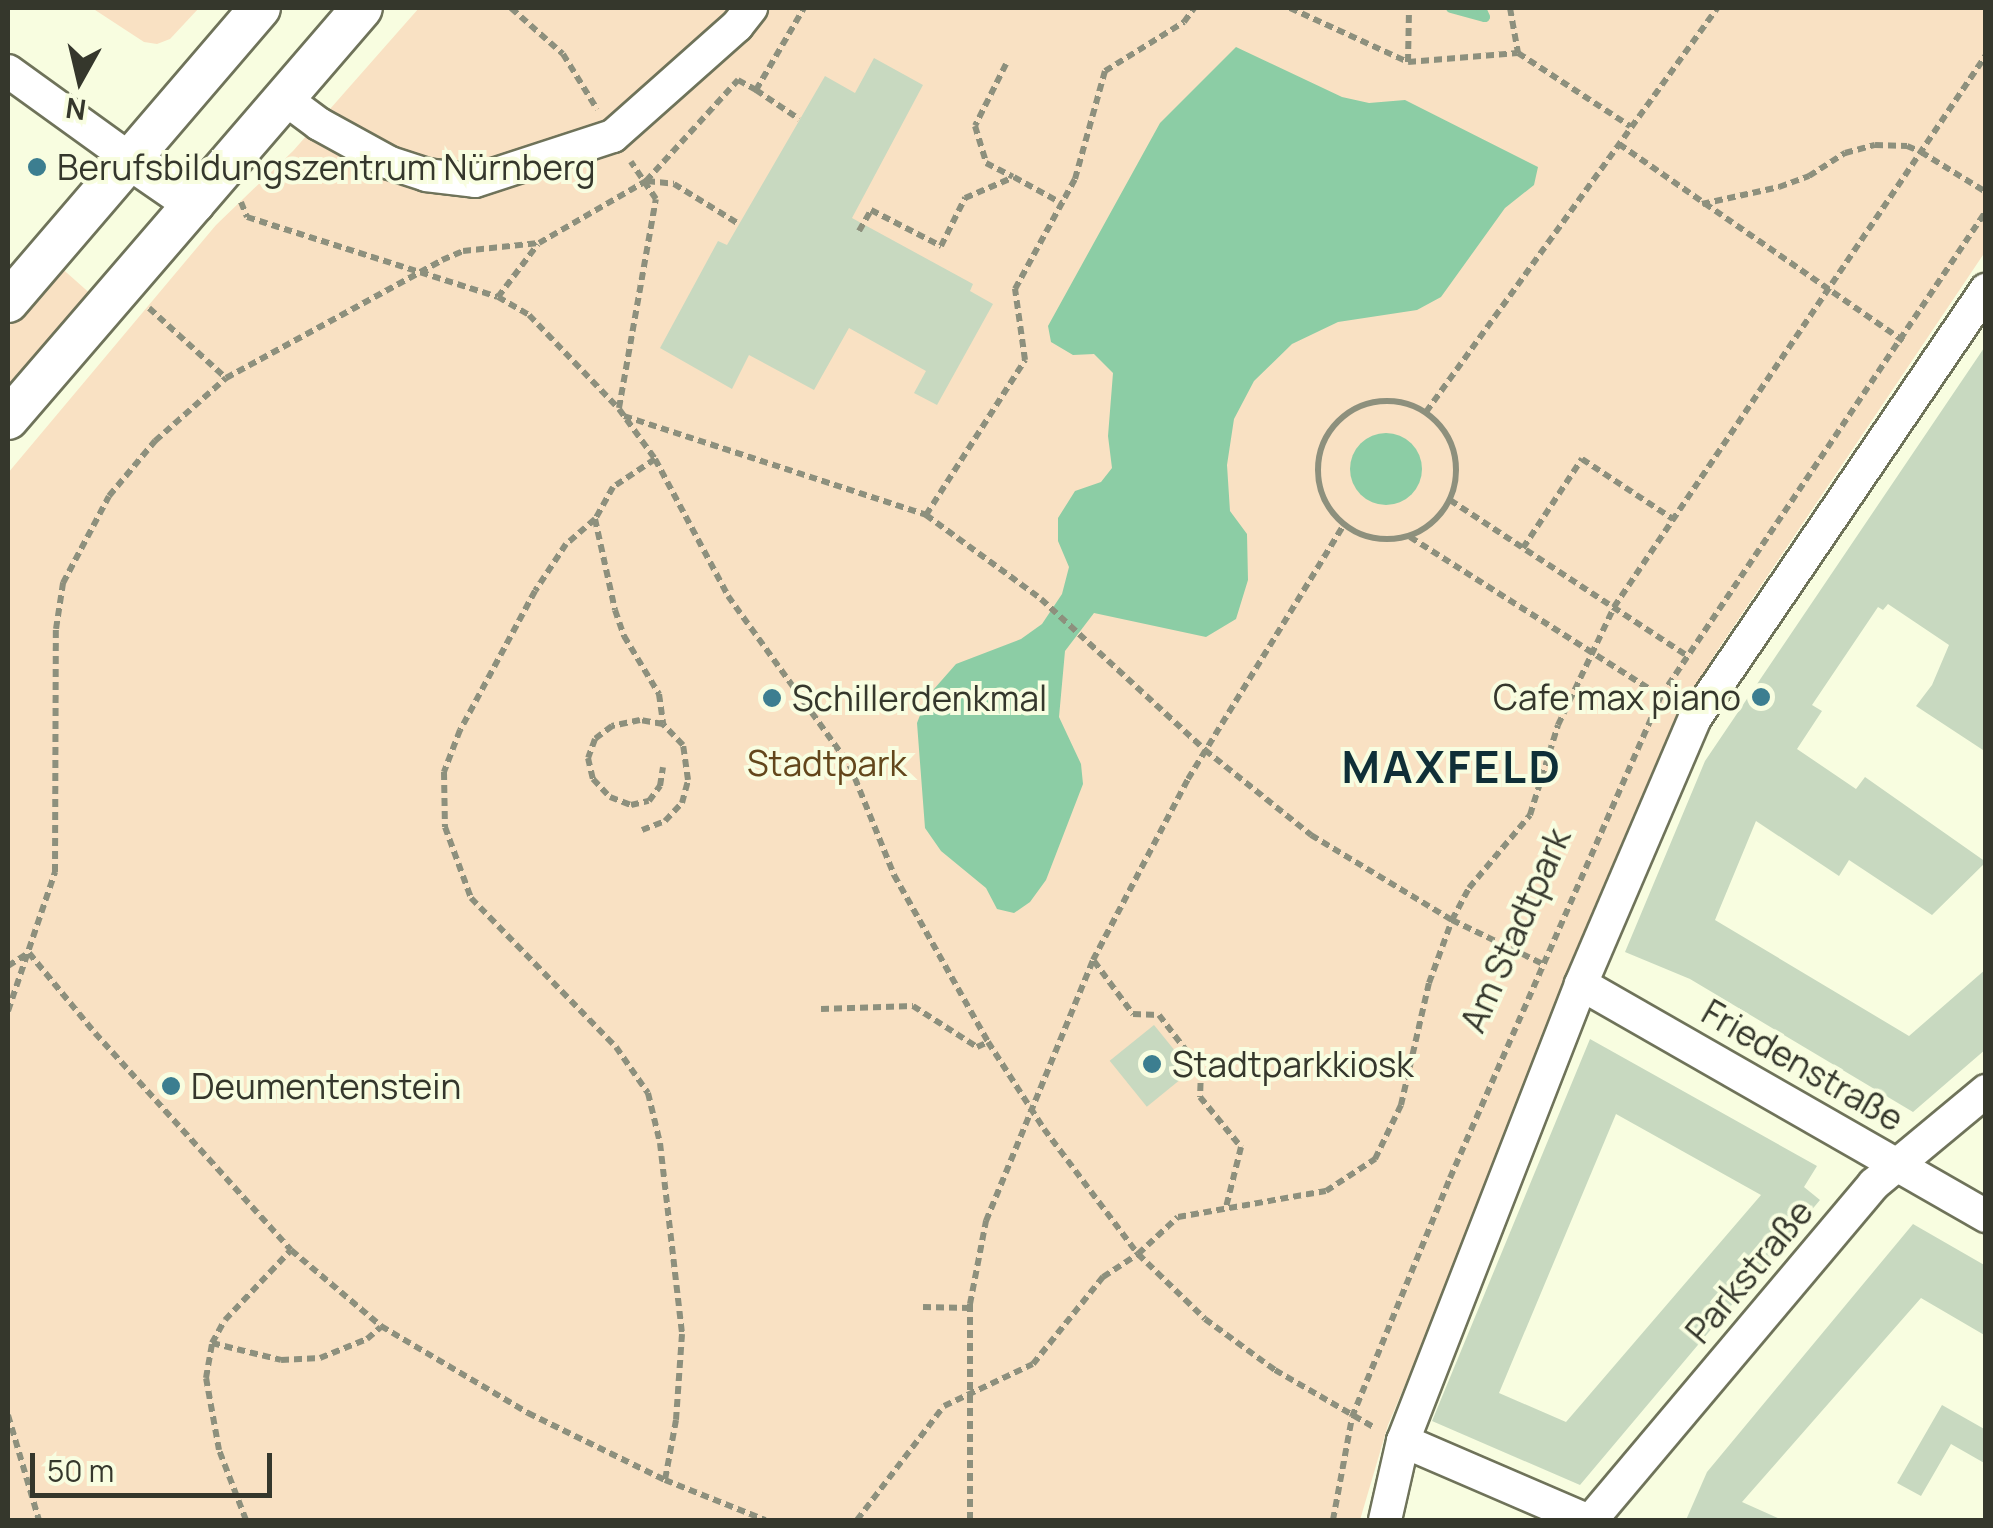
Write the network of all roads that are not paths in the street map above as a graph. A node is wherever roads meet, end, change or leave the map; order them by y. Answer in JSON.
{"nodes":[{"id":1,"x":260,"y":8,"type":"edge"},
{"id":2,"x":362,"y":8,"type":"edge"},
{"id":3,"x":751,"y":8,"type":"edge"},
{"id":4,"x":8,"y":72,"type":"edge"},
{"id":5,"x":284,"y":98,"type":"junction"},
{"id":6,"x":130,"y":159,"type":"junction"},
{"id":7,"x":194,"y":202,"type":"junction"},
{"id":8,"x":1986,"y":290,"type":"edge"},
{"id":9,"x":8,"y":302,"type":"edge"},
{"id":10,"x":8,"y":419,"type":"edge"},
{"id":11,"x":1581,"y":984,"type":"junction"},
{"id":12,"x":1986,"y":1092,"type":"edge"},
{"id":13,"x":1900,"y":1166,"type":"junction"},
{"id":14,"x":1986,"y":1216,"type":"edge"},
{"id":15,"x":1404,"y":1441,"type":"junction"},
{"id":16,"x":1385,"y":1520,"type":"edge"},
{"id":17,"x":1589,"y":1520,"type":"edge"}],
"edges":[{"from":1,"to":6,"type":"main road"},
{"from":2,"to":5,"type":"main road"},
{"from":3,"to":5,"type":"street"},
{"from":4,"to":6,"type":"street"},
{"from":5,"to":7,"type":"main road"},
{"from":6,"to":7,"type":"main road"},
{"from":6,"to":9,"type":"main road"},
{"from":7,"to":10,"type":"main road"},
{"from":8,"to":11,"type":"street"},
{"from":11,"to":13,"type":"street","name":"Friedenstraße"},
{"from":11,"to":15,"type":"street"},
{"from":12,"to":13,"type":"street","name":"Parkstraße"},
{"from":13,"to":14,"type":"street","name":"Friedenstraße"},
{"from":13,"to":17,"type":"street","name":"Parkstraße"},
{"from":15,"to":16,"type":"street"},
{"from":15,"to":17,"type":"street"}]}
